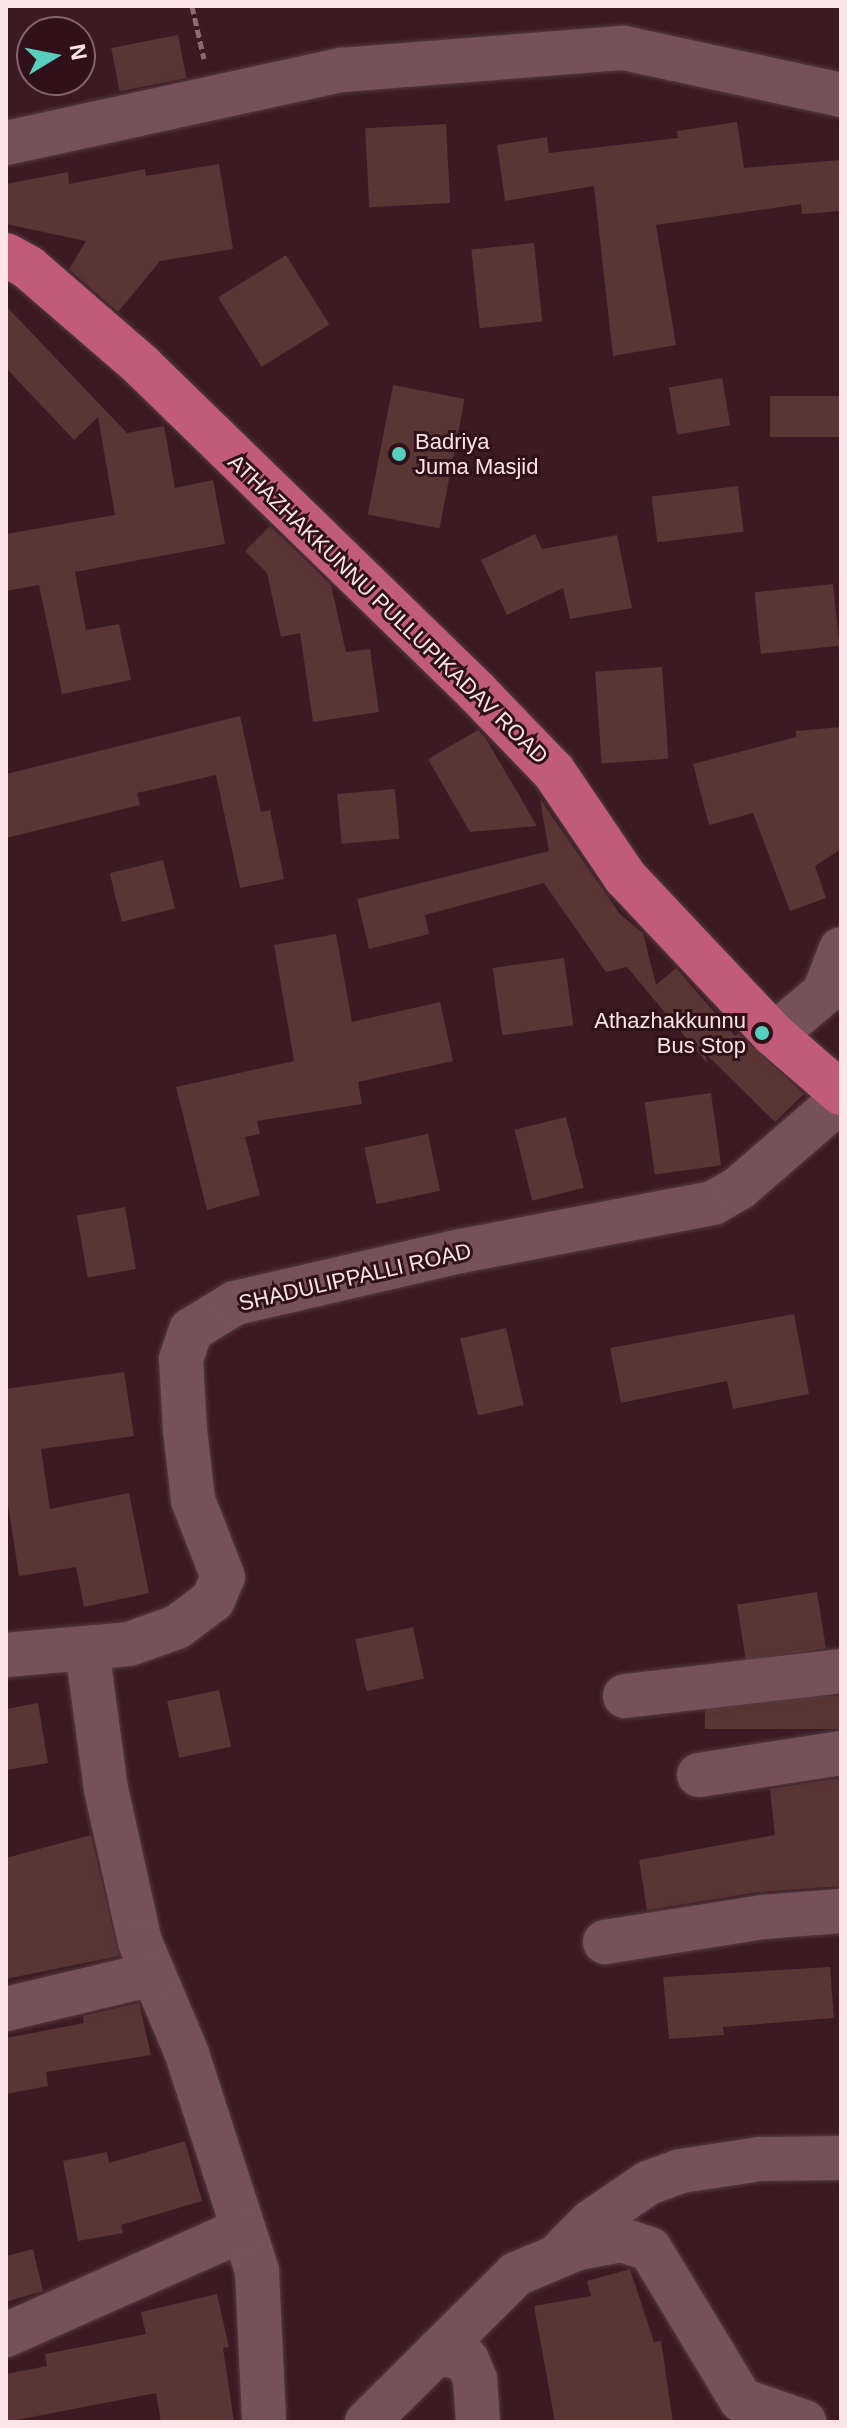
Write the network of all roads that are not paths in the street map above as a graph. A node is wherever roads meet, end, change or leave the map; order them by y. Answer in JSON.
{"nodes":[{"id":1,"x":841,"y":95,"type":"edge"},
{"id":2,"x":6,"y":143,"type":"edge"},
{"id":3,"x":6,"y":255,"type":"edge"},
{"id":4,"x":841,"y":949,"type":"edge"},
{"id":5,"x":774,"y":1035,"type":"junction"},
{"id":6,"x":841,"y":1093,"type":"edge"},
{"id":7,"x":841,"y":1100,"type":"edge"},
{"id":8,"x":87,"y":1649,"type":"junction"},
{"id":9,"x":6,"y":1655,"type":"edge"},
{"id":10,"x":841,"y":1671,"type":"edge"},
{"id":11,"x":625,"y":1696,"type":"dead end"},
{"id":12,"x":841,"y":1753,"type":"edge"},
{"id":13,"x":699,"y":1775,"type":"dead end"},
{"id":14,"x":841,"y":1911,"type":"edge"},
{"id":15,"x":605,"y":1942,"type":"dead end"},
{"id":16,"x":153,"y":1974,"type":"junction"},
{"id":17,"x":6,"y":2009,"type":"edge"},
{"id":18,"x":841,"y":2158,"type":"edge"},
{"id":19,"x":242,"y":2230,"type":"junction"},
{"id":20,"x":556,"y":2257,"type":"junction"},
{"id":21,"x":6,"y":2335,"type":"edge"},
{"id":22,"x":437,"y":2352,"type":"junction"},
{"id":23,"x":264,"y":2422,"type":"edge"},
{"id":24,"x":367,"y":2422,"type":"edge"},
{"id":25,"x":478,"y":2422,"type":"edge"},
{"id":26,"x":804,"y":2422,"type":"edge"}],
"edges":[{"from":1,"to":2,"type":"street"},
{"from":3,"to":5,"type":"main road","name":"ATHAZHAKKUNNU PULLUPIKADAV ROAD"},
{"from":4,"to":5,"type":"street"},
{"from":5,"to":6,"type":"main road","name":"ATHAZHAKKUNNU PULLUPIKADAV ROAD"},
{"from":7,"to":8,"type":"street","name":"SHADULIPPALLI ROAD"},
{"from":8,"to":9,"type":"street","name":"SHADULIPPALLI ROAD"},
{"from":8,"to":16,"type":"street"},
{"from":10,"to":11,"type":"street"},
{"from":12,"to":13,"type":"street"},
{"from":14,"to":15,"type":"street"},
{"from":16,"to":17,"type":"street"},
{"from":16,"to":19,"type":"street"},
{"from":18,"to":20,"type":"street"},
{"from":19,"to":21,"type":"street"},
{"from":19,"to":23,"type":"street"},
{"from":20,"to":22,"type":"street"},
{"from":20,"to":26,"type":"street"},
{"from":22,"to":24,"type":"street"},
{"from":22,"to":25,"type":"street"}]}
